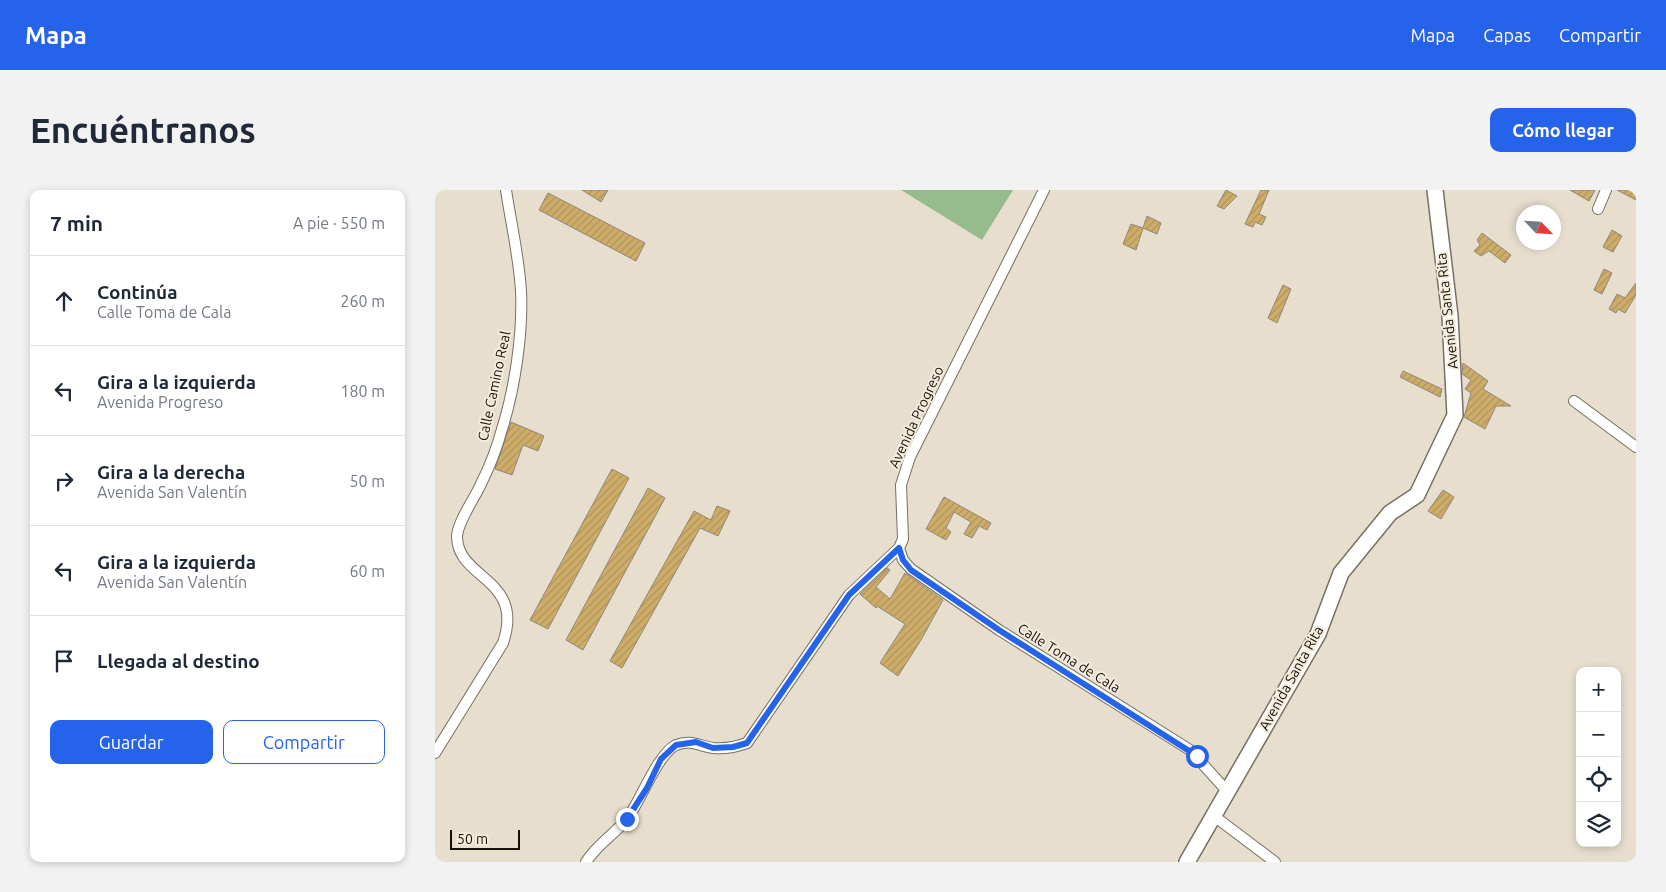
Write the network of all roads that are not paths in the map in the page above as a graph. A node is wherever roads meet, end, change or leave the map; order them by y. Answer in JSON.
{"nodes":[{"id":1,"x":506,"y":190,"type":"edge"},
{"id":2,"x":1044,"y":190,"type":"edge"},
{"id":3,"x":1435,"y":190,"type":"edge"},
{"id":4,"x":1606,"y":190,"type":"edge"},
{"id":5,"x":1598,"y":209,"type":"dead end"},
{"id":6,"x":1575,"y":400,"type":"dead end"},
{"id":7,"x":1636,"y":447,"type":"edge"},
{"id":8,"x":899,"y":548,"type":"junction"},
{"id":9,"x":435,"y":754,"type":"edge"},
{"id":10,"x":1227,"y":791,"type":"junction"},
{"id":11,"x":1214,"y":816,"type":"junction"},
{"id":12,"x":586,"y":862,"type":"edge"},
{"id":13,"x":1187,"y":862,"type":"edge"},
{"id":14,"x":1275,"y":862,"type":"edge"}],
"edges":[{"from":1,"to":9,"type":"street","name":"Calle Camino Real"},
{"from":2,"to":8,"type":"street","name":"Avenida Progreso"},
{"from":3,"to":10,"type":"street","name":"Avenida Santa Rita"},
{"from":4,"to":5,"type":"street"},
{"from":6,"to":7,"type":"street"},
{"from":8,"to":10,"type":"street","name":"Calle Toma de Cala"},
{"from":8,"to":12,"type":"street"},
{"from":10,"to":11,"type":"street","name":"Avenida Santa Rita"},
{"from":11,"to":13,"type":"street","name":"Avenida Santa Rita"},
{"from":11,"to":14,"type":"street"}]}
